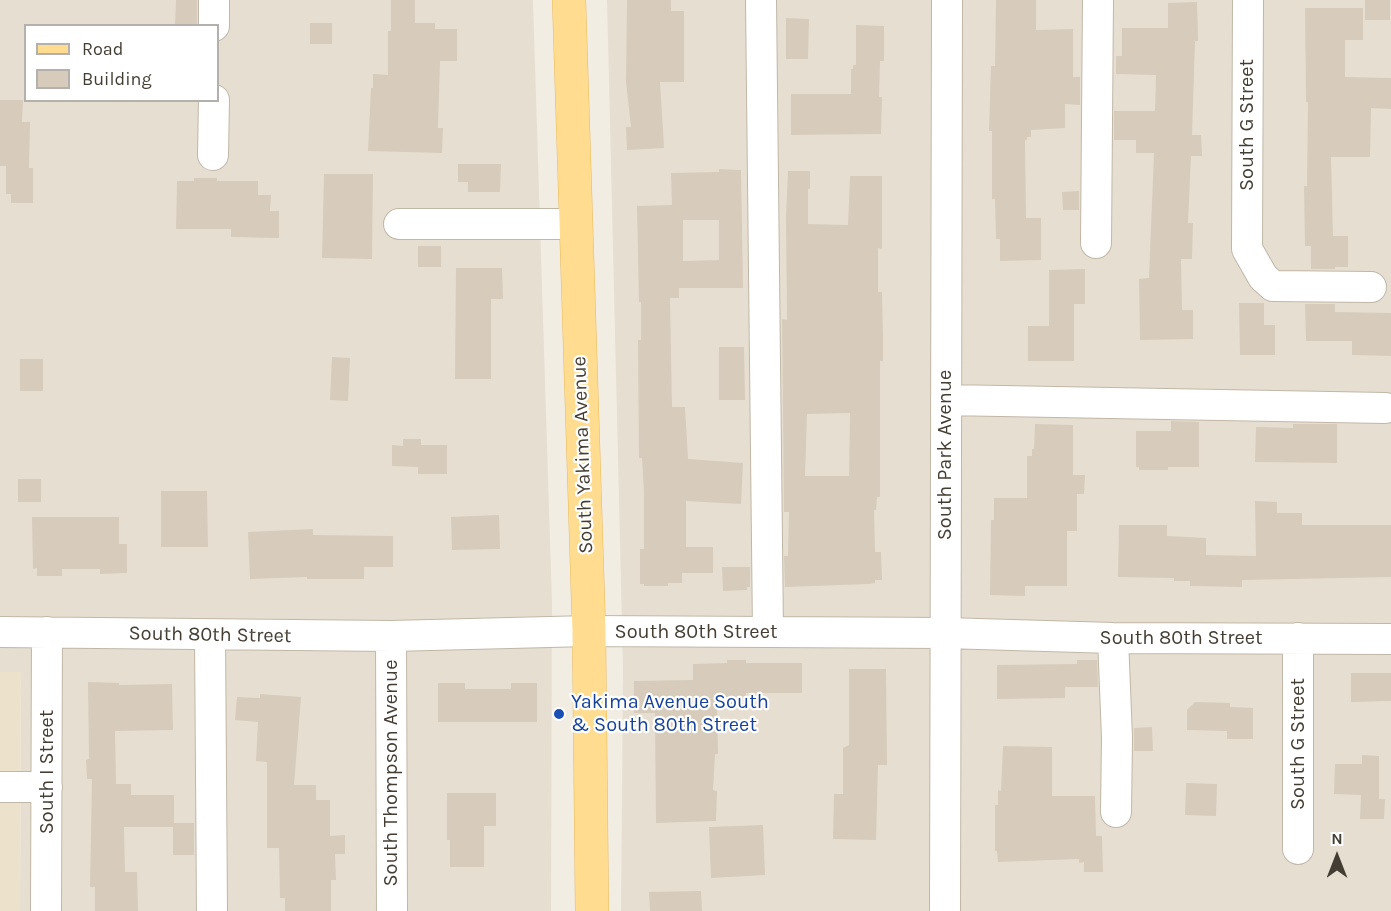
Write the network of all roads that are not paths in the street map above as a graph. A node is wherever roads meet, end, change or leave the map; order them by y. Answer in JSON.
{"nodes":[{"id":1,"x":214,"y":0,"type":"edge"},
{"id":2,"x":569,"y":0,"type":"edge"},
{"id":3,"x":761,"y":0,"type":"edge"},
{"id":4,"x":947,"y":0,"type":"edge"},
{"id":5,"x":1098,"y":0,"type":"edge"},
{"id":6,"x":1248,"y":0,"type":"edge"},
{"id":7,"x":214,"y":24,"type":"edge"},
{"id":8,"x":214,"y":102,"type":"edge"},
{"id":9,"x":213,"y":155,"type":"dead end"},
{"id":10,"x":399,"y":224,"type":"dead end"},
{"id":11,"x":576,"y":224,"type":"junction"},
{"id":12,"x":1096,"y":243,"type":"dead end"},
{"id":13,"x":1371,"y":287,"type":"dead end"},
{"id":14,"x":946,"y":400,"type":"junction"},
{"id":15,"x":1385,"y":408,"type":"dead end"},
{"id":16,"x":589,"y":631,"type":"junction"},
{"id":17,"x":0,"y":632,"type":"edge"},
{"id":18,"x":47,"y":632,"type":"junction"},
{"id":19,"x":768,"y":632,"type":"junction"},
{"id":20,"x":945,"y":633,"type":"junction"},
{"id":21,"x":210,"y":635,"type":"junction"},
{"id":22,"x":391,"y":636,"type":"junction"},
{"id":23,"x":1113,"y":639,"type":"junction"},
{"id":24,"x":1298,"y":639,"type":"junction"},
{"id":25,"x":1391,"y":639,"type":"edge"},
{"id":26,"x":0,"y":787,"type":"edge"},
{"id":27,"x":47,"y":787,"type":"junction"},
{"id":28,"x":1116,"y":812,"type":"dead end"},
{"id":29,"x":1298,"y":849,"type":"dead end"},
{"id":30,"x":46,"y":911,"type":"edge"},
{"id":31,"x":212,"y":911,"type":"edge"},
{"id":32,"x":392,"y":911,"type":"edge"},
{"id":33,"x":591,"y":911,"type":"edge"},
{"id":34,"x":945,"y":911,"type":"edge"}],
"edges":[{"from":1,"to":7,"type":"street"},
{"from":2,"to":11,"type":"main road","name":"South Yakima Avenue"},
{"from":3,"to":19,"type":"street"},
{"from":4,"to":14,"type":"street","name":"South Park Avenue"},
{"from":5,"to":12,"type":"street"},
{"from":6,"to":13,"type":"street","name":"South G Street"},
{"from":8,"to":9,"type":"street"},
{"from":10,"to":11,"type":"street"},
{"from":11,"to":16,"type":"main road","name":"South Yakima Avenue"},
{"from":14,"to":15,"type":"street"},
{"from":14,"to":20,"type":"street","name":"South Park Avenue"},
{"from":16,"to":19,"type":"street","name":"South 80th Street"},
{"from":16,"to":22,"type":"street","name":"South 80th Street"},
{"from":16,"to":33,"type":"main road","name":"South Yakima Avenue"},
{"from":17,"to":18,"type":"street","name":"South 80th Street"},
{"from":18,"to":21,"type":"street","name":"South 80th Street"},
{"from":18,"to":27,"type":"street","name":"South I Street"},
{"from":19,"to":20,"type":"street","name":"South 80th Street"},
{"from":20,"to":23,"type":"street","name":"South 80th Street"},
{"from":20,"to":34,"type":"street","name":"South Park Avenue"},
{"from":21,"to":22,"type":"street","name":"South 80th Street"},
{"from":21,"to":31,"type":"street"},
{"from":22,"to":32,"type":"street","name":"South Thompson Avenue"},
{"from":23,"to":24,"type":"street","name":"South 80th Street"},
{"from":23,"to":28,"type":"street"},
{"from":24,"to":25,"type":"street","name":"South 80th Street"},
{"from":24,"to":29,"type":"street","name":"South G Street"},
{"from":26,"to":27,"type":"street"},
{"from":27,"to":30,"type":"street","name":"South I Street"}]}
